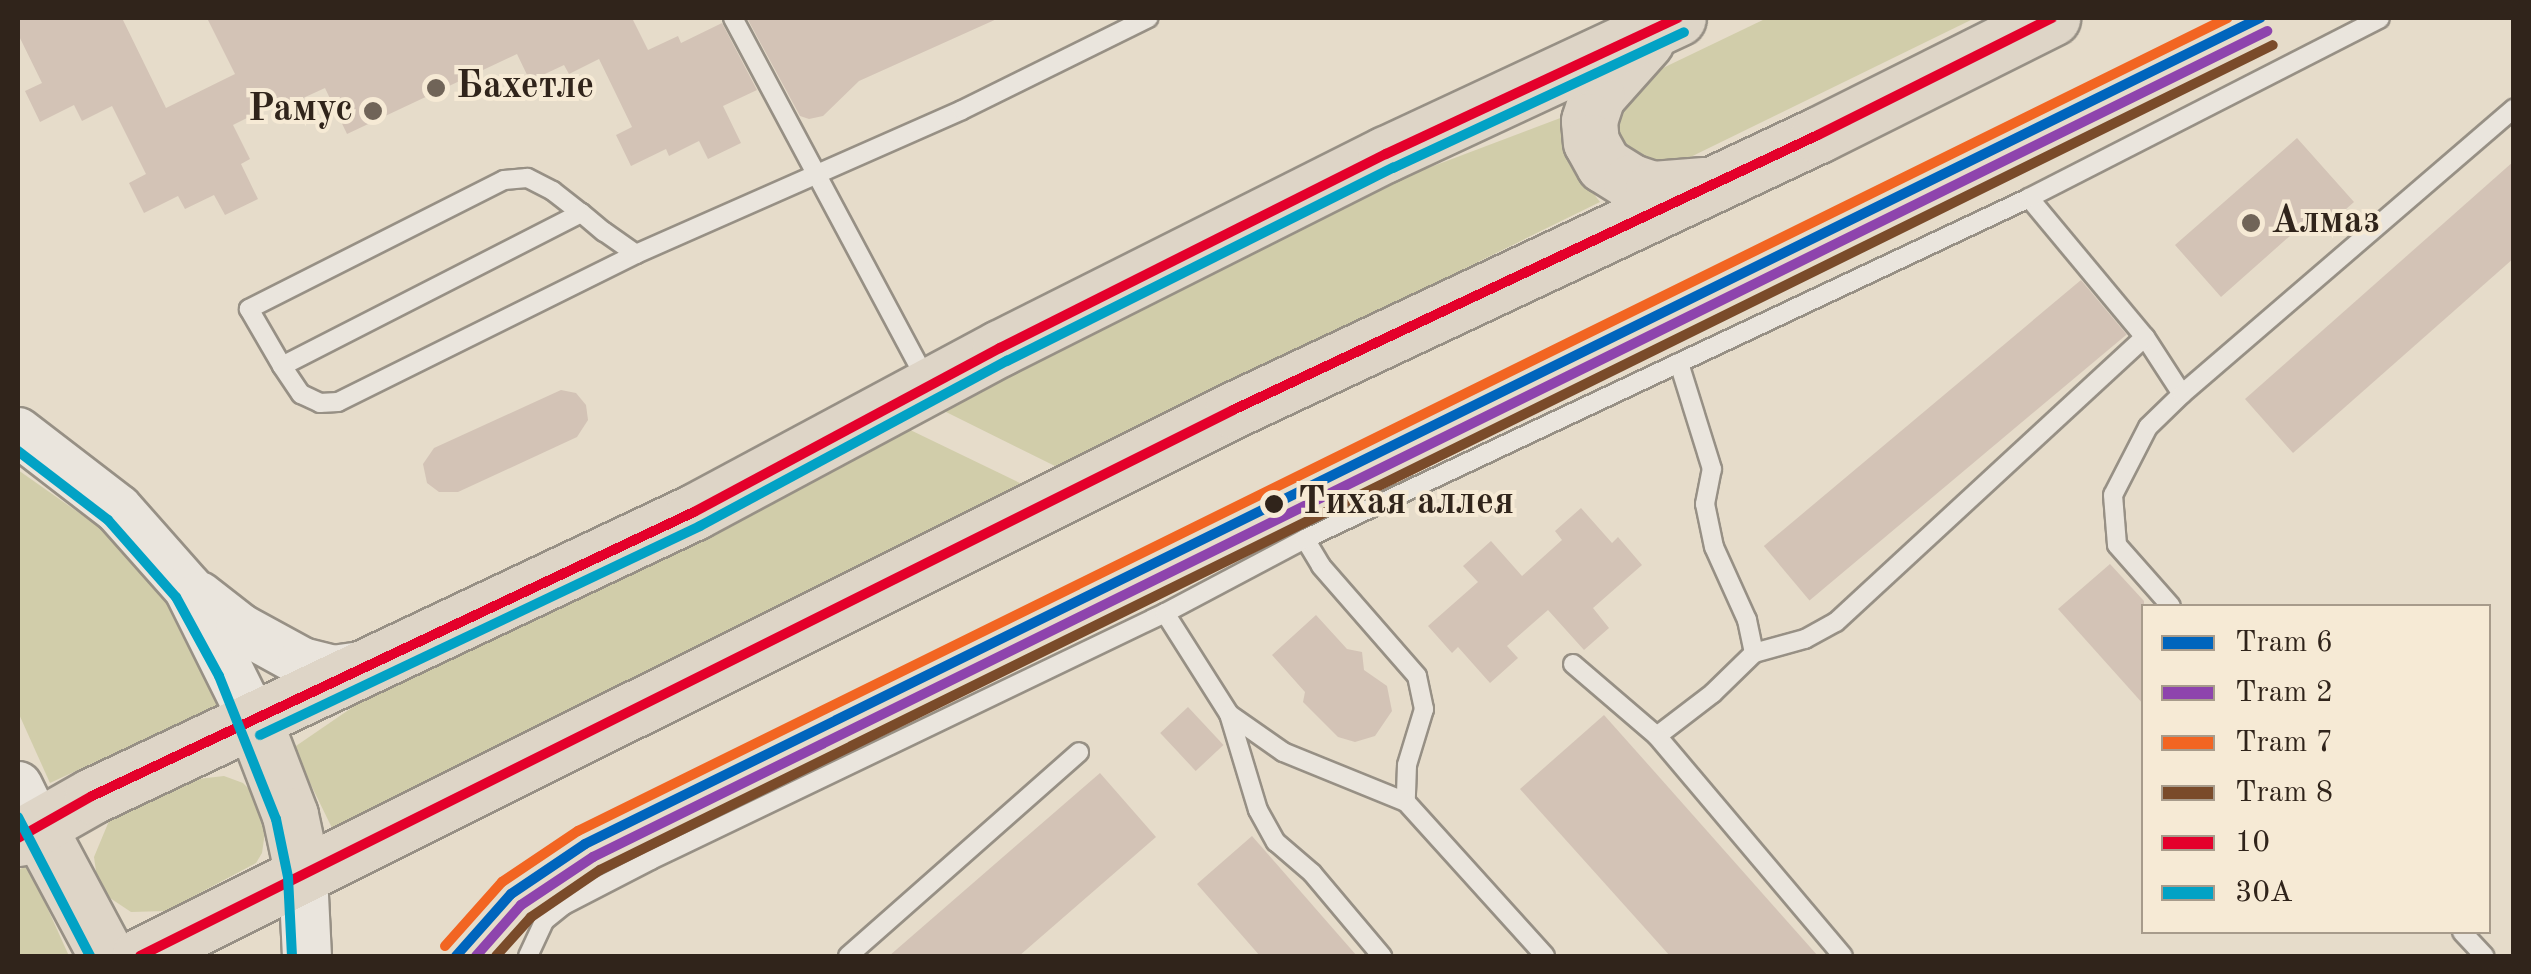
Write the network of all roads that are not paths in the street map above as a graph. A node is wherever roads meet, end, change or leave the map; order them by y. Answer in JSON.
{"nodes":[{"id":1,"x":734,"y":18,"type":"edge"},
{"id":2,"x":1148,"y":18,"type":"edge"},
{"id":3,"x":2052,"y":18,"type":"edge"},
{"id":4,"x":2380,"y":18,"type":"edge"},
{"id":5,"x":1668,"y":22,"type":"edge"},
{"id":6,"x":2514,"y":108,"type":"edge"},
{"id":7,"x":815,"y":175,"type":"junction"},
{"id":8,"x":1714,"y":184,"type":"junction"},
{"id":9,"x":2029,"y":198,"type":"junction"},
{"id":10,"x":581,"y":213,"type":"junction"},
{"id":11,"x":636,"y":254,"type":"junction"},
{"id":12,"x":2144,"y":336,"type":"junction"},
{"id":13,"x":1679,"y":362,"type":"junction"},
{"id":14,"x":282,"y":366,"type":"junction"},
{"id":15,"x":930,"y":388,"type":"junction"},
{"id":16,"x":2182,"y":394,"type":"junction"},
{"id":17,"x":27,"y":442,"type":"edge"},
{"id":18,"x":1305,"y":540,"type":"junction"},
{"id":19,"x":188,"y":588,"type":"junction"},
{"id":20,"x":2170,"y":604,"type":"edge"},
{"id":21,"x":1165,"y":613,"type":"junction"},
{"id":22,"x":1754,"y":653,"type":"junction"},
{"id":23,"x":1573,"y":664,"type":"dead end"},
{"id":24,"x":366,"y":666,"type":"junction"},
{"id":25,"x":1228,"y":714,"type":"junction"},
{"id":26,"x":254,"y":721,"type":"junction"},
{"id":27,"x":1657,"y":736,"type":"junction"},
{"id":28,"x":1079,"y":752,"type":"dead end"},
{"id":29,"x":1406,"y":802,"type":"junction"},
{"id":30,"x":24,"y":817,"type":"edge"},
{"id":31,"x":303,"y":874,"type":"junction"},
{"id":32,"x":2464,"y":934,"type":"edge"},
{"id":33,"x":107,"y":956,"type":"edge"},
{"id":34,"x":140,"y":956,"type":"edge"},
{"id":35,"x":307,"y":956,"type":"edge"},
{"id":36,"x":528,"y":956,"type":"edge"},
{"id":37,"x":848,"y":956,"type":"edge"},
{"id":38,"x":1382,"y":956,"type":"edge"},
{"id":39,"x":1545,"y":956,"type":"edge"},
{"id":40,"x":1842,"y":956,"type":"edge"},
{"id":41,"x":2484,"y":956,"type":"edge"}],
"edges":[{"from":1,"to":7,"type":"lane"},
{"from":2,"to":7,"type":"lane"},
{"from":3,"to":8,"type":"main road"},
{"from":4,"to":9,"type":"lane"},
{"from":5,"to":8,"type":"main road"},
{"from":5,"to":15,"type":"main road"},
{"from":6,"to":16,"type":"lane"},
{"from":7,"to":11,"type":"lane"},
{"from":7,"to":15,"type":"lane"},
{"from":8,"to":31,"type":"main road"},
{"from":9,"to":12,"type":"lane"},
{"from":9,"to":13,"type":"lane"},
{"from":10,"to":11,"type":"lane"},
{"from":10,"to":14,"type":"lane"},
{"from":10,"to":14,"type":"lane"},
{"from":11,"to":14,"type":"lane"},
{"from":12,"to":16,"type":"lane"},
{"from":12,"to":22,"type":"lane"},
{"from":13,"to":18,"type":"lane"},
{"from":13,"to":22,"type":"lane"},
{"from":15,"to":24,"type":"main road"},
{"from":16,"to":20,"type":"lane"},
{"from":17,"to":19,"type":"main road"},
{"from":18,"to":21,"type":"lane"},
{"from":18,"to":29,"type":"lane"},
{"from":19,"to":24,"type":"main road"},
{"from":19,"to":26,"type":"main road"},
{"from":21,"to":25,"type":"lane"},
{"from":21,"to":36,"type":"lane"},
{"from":22,"to":27,"type":"lane"},
{"from":23,"to":27,"type":"lane"},
{"from":24,"to":26,"type":"main road"},
{"from":25,"to":29,"type":"lane"},
{"from":25,"to":38,"type":"lane"},
{"from":26,"to":30,"type":"main road"},
{"from":26,"to":31,"type":"main road"},
{"from":27,"to":40,"type":"lane"},
{"from":28,"to":37,"type":"lane"},
{"from":29,"to":39,"type":"lane"},
{"from":30,"to":33,"type":"main road"},
{"from":31,"to":34,"type":"main road"},
{"from":31,"to":35,"type":"main road"},
{"from":32,"to":41,"type":"lane"}]}
